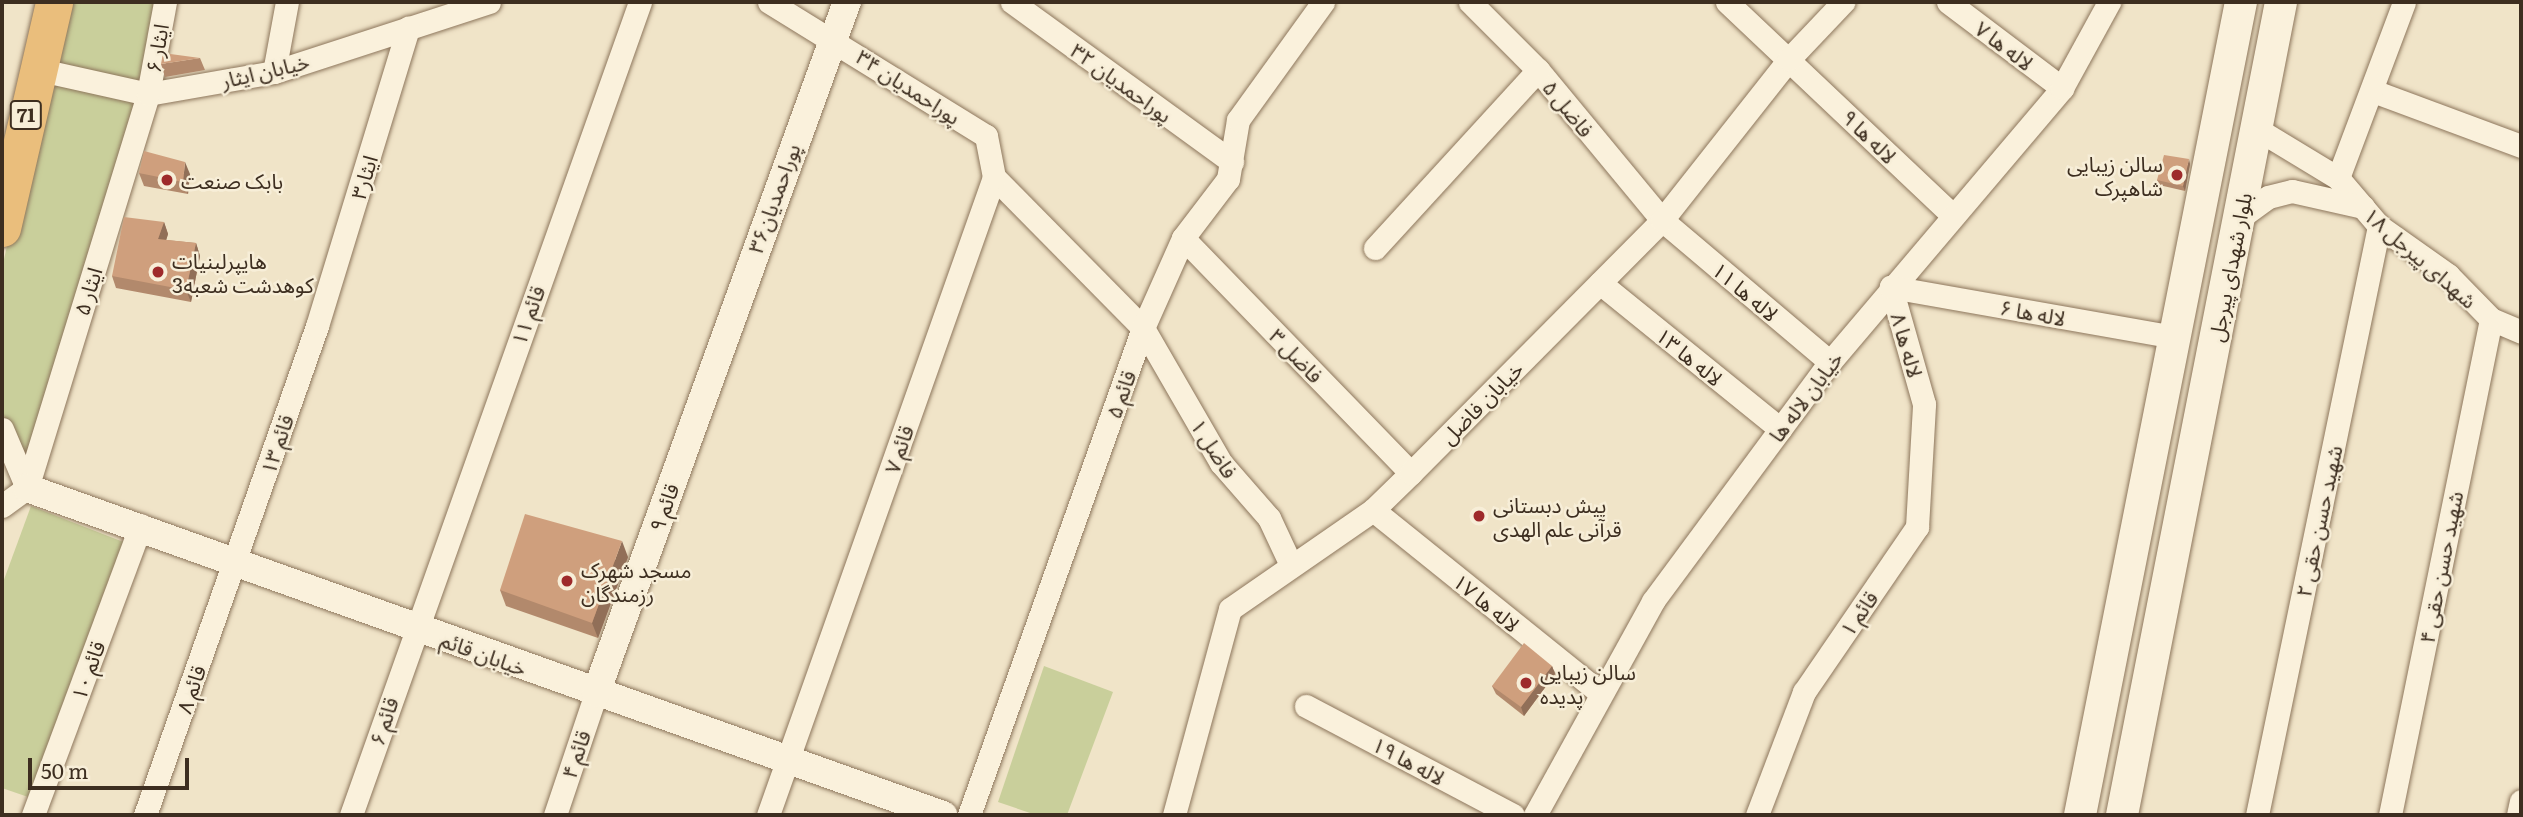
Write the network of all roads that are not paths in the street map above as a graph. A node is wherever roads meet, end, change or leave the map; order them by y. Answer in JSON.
{"nodes":[{"id":1,"x":54,"y":2,"type":"edge"},
{"id":2,"x":165,"y":2,"type":"edge"},
{"id":3,"x":288,"y":2,"type":"edge"},
{"id":4,"x":489,"y":2,"type":"edge"},
{"id":5,"x":640,"y":2,"type":"edge"},
{"id":6,"x":769,"y":2,"type":"edge"},
{"id":7,"x":847,"y":2,"type":"edge"},
{"id":8,"x":1012,"y":2,"type":"edge"},
{"id":9,"x":1323,"y":2,"type":"edge"},
{"id":10,"x":1470,"y":2,"type":"edge"},
{"id":11,"x":1727,"y":2,"type":"edge"},
{"id":12,"x":1843,"y":2,"type":"edge"},
{"id":13,"x":1948,"y":2,"type":"edge"},
{"id":14,"x":2109,"y":2,"type":"edge"},
{"id":15,"x":2241,"y":2,"type":"edge"},
{"id":16,"x":2281,"y":2,"type":"edge"},
{"id":17,"x":2404,"y":2,"type":"edge"},
{"id":18,"x":408,"y":28,"type":"junction"},
{"id":19,"x":832,"y":36,"type":"junction"},
{"id":20,"x":1789,"y":59,"type":"junction"},
{"id":21,"x":36,"y":69,"type":"junction"},
{"id":22,"x":1538,"y":70,"type":"junction"},
{"id":23,"x":274,"y":72,"type":"junction"},
{"id":24,"x":2062,"y":88,"type":"junction"},
{"id":25,"x":2373,"y":91,"type":"junction"},
{"id":26,"x":148,"y":94,"type":"junction"},
{"id":27,"x":2257,"y":129,"type":"junction"},
{"id":28,"x":2521,"y":146,"type":"edge"},
{"id":29,"x":1232,"y":162,"type":"junction"},
{"id":30,"x":994,"y":177,"type":"junction"},
{"id":31,"x":2338,"y":177,"type":"junction"},
{"id":32,"x":2363,"y":207,"type":"junction"},
{"id":33,"x":1951,"y":214,"type":"junction"},
{"id":34,"x":2238,"y":219,"type":"junction"},
{"id":35,"x":1662,"y":220,"type":"junction"},
{"id":36,"x":2379,"y":226,"type":"junction"},
{"id":37,"x":2,"y":228,"type":"edge"},
{"id":38,"x":1183,"y":238,"type":"junction"},
{"id":39,"x":1375,"y":248,"type":"dead end"},
{"id":40,"x":1600,"y":283,"type":"junction"},
{"id":41,"x":1891,"y":287,"type":"junction"},
{"id":42,"x":2491,"y":319,"type":"junction"},
{"id":43,"x":317,"y":326,"type":"joint"},
{"id":44,"x":1143,"y":328,"type":"junction"},
{"id":45,"x":2521,"y":332,"type":"edge"},
{"id":46,"x":2175,"y":337,"type":"junction"},
{"id":47,"x":715,"y":360,"type":"joint"},
{"id":48,"x":1830,"y":362,"type":"junction"},
{"id":49,"x":1924,"y":404,"type":"joint"},
{"id":50,"x":2,"y":429,"type":"edge"},
{"id":51,"x":1780,"y":429,"type":"junction"},
{"id":52,"x":1411,"y":473,"type":"junction"},
{"id":53,"x":27,"y":488,"type":"junction"},
{"id":54,"x":2,"y":506,"type":"edge"},
{"id":55,"x":1373,"y":510,"type":"junction"},
{"id":56,"x":2141,"y":520,"type":"junction"},
{"id":57,"x":141,"y":526,"type":"junction"},
{"id":58,"x":2176,"y":533,"type":"junction"},
{"id":59,"x":235,"y":562,"type":"junction"},
{"id":60,"x":1291,"y":565,"type":"junction"},
{"id":61,"x":2132,"y":565,"type":"junction"},
{"id":62,"x":2169,"y":572,"type":"junction"},
{"id":63,"x":414,"y":627,"type":"junction"},
{"id":64,"x":1601,"y":693,"type":"junction"},
{"id":65,"x":596,"y":694,"type":"junction"},
{"id":66,"x":1306,"y":706,"type":"dead end"},
{"id":67,"x":788,"y":761,"type":"junction"},
{"id":68,"x":2521,"y":801,"type":"edge"},
{"id":69,"x":33,"y":815,"type":"edge"},
{"id":70,"x":145,"y":815,"type":"edge"},
{"id":71,"x":351,"y":815,"type":"edge"},
{"id":72,"x":555,"y":815,"type":"edge"},
{"id":73,"x":768,"y":815,"type":"edge"},
{"id":74,"x":943,"y":815,"type":"edge"},
{"id":75,"x":969,"y":815,"type":"edge"},
{"id":76,"x":1174,"y":815,"type":"edge"},
{"id":77,"x":1513,"y":815,"type":"edge"},
{"id":78,"x":1535,"y":815,"type":"edge"},
{"id":79,"x":1757,"y":815,"type":"edge"},
{"id":80,"x":2080,"y":815,"type":"edge"},
{"id":81,"x":2122,"y":815,"type":"edge"},
{"id":82,"x":2257,"y":815,"type":"edge"},
{"id":83,"x":2390,"y":815,"type":"edge"},
{"id":84,"x":2518,"y":815,"type":"edge"}],
"edges":[{"from":1,"to":21,"type":"highway","number":"71"},
{"from":2,"to":26,"type":"street","name":"ایثار ۶"},
{"from":3,"to":23,"type":"street"},
{"from":4,"to":18,"type":"street","name":"خیابان ایثار"},
{"from":5,"to":63,"type":"street","name":"قائم ۱۱"},
{"from":6,"to":19,"type":"street","name":"پوراحمدیان ۳۴"},
{"from":7,"to":19,"type":"street","name":"پوراحمدیان۳۶"},
{"from":8,"to":29,"type":"street","name":"پوراحمدیان ۳۲"},
{"from":9,"to":29,"type":"street","name":"قائم ۵"},
{"from":10,"to":22,"type":"street","name":"فاضل ۵"},
{"from":11,"to":20,"type":"street","name":"لاله ها ۹"},
{"from":12,"to":20,"type":"street","name":"خیابان فاضل"},
{"from":13,"to":24,"type":"street","name":"لاله ها ۷"},
{"from":14,"to":24,"type":"street","name":"خیابان لاله ها"},
{"from":15,"to":46,"type":"main road","name":"بلوار شهدای پیرجل"},
{"from":16,"to":27,"type":"main road","name":"بلوار شهدای پیرجل"},
{"from":17,"to":25,"type":"street"},
{"from":18,"to":23,"type":"street","name":"خیابان ایثار"},
{"from":18,"to":43,"type":"street","name":"ایثار۳"},
{"from":19,"to":30,"type":"street","name":"پوراحمدیان ۳۴"},
{"from":19,"to":47,"type":"street","name":"پوراحمدیان۳۶"},
{"from":20,"to":33,"type":"street","name":"لاله ها ۹"},
{"from":20,"to":35,"type":"street","name":"خیابان فاضل"},
{"from":21,"to":26,"type":"street","name":"خیابان ایثار"},
{"from":21,"to":37,"type":"highway","number":"71"},
{"from":22,"to":35,"type":"street","name":"فاضل ۵"},
{"from":22,"to":39,"type":"street"},
{"from":23,"to":26,"type":"street","name":"خیابان ایثار"},
{"from":24,"to":33,"type":"street","name":"خیابان لاله ها"},
{"from":25,"to":28,"type":"street"},
{"from":25,"to":31,"type":"street"},
{"from":26,"to":53,"type":"street","name":"ایثار ۵"},
{"from":27,"to":31,"type":"street","name":"شهدای پیرجل ۱۸"},
{"from":27,"to":34,"type":"main road","name":"بلوار شهدای پیرجل"},
{"from":29,"to":38,"type":"street","name":"قائم ۵"},
{"from":30,"to":44,"type":"street","name":"فاضل ۱"},
{"from":30,"to":67,"type":"street","name":"قائم ۷"},
{"from":31,"to":32,"type":"street","name":"شهدای پیرجل ۱۸"},
{"from":32,"to":34,"type":"street"},
{"from":32,"to":36,"type":"street","name":"شهدای پیرجل ۱۸"},
{"from":33,"to":41,"type":"street","name":"خیابان لاله ها"},
{"from":34,"to":58,"type":"main road","name":"بلوار شهدای پیرجل"},
{"from":35,"to":40,"type":"street","name":"خیابان فاضل"},
{"from":35,"to":48,"type":"street","name":"لاله ها ۱۱"},
{"from":36,"to":42,"type":"street","name":"شهدای پیرجل ۱۸"},
{"from":36,"to":82,"type":"street","name":"شهید حسن حقی ۲"},
{"from":38,"to":44,"type":"street","name":"قائم ۵"},
{"from":38,"to":52,"type":"street","name":"فاضل ۳"},
{"from":40,"to":51,"type":"street","name":"لاله ها ۱۳"},
{"from":40,"to":52,"type":"street","name":"خیابان فاضل"},
{"from":41,"to":46,"type":"street","name":"لاله ها ۶"},
{"from":41,"to":48,"type":"street","name":"خیابان لاله ها"},
{"from":41,"to":49,"type":"street","name":"لاله ها ۸"},
{"from":42,"to":45,"type":"street","name":"شهدای پیرجل ۱۸"},
{"from":42,"to":83,"type":"street","name":"شهید حسن حقی ۴"},
{"from":43,"to":59,"type":"street","name":"قائم ۱۳"},
{"from":44,"to":60,"type":"street","name":"فاضل ۱"},
{"from":44,"to":75,"type":"street","name":"قائم ۵"},
{"from":46,"to":56,"type":"main road","name":"بلوار شهدای پیرجل"},
{"from":47,"to":65,"type":"street","name":"قائم ۹"},
{"from":48,"to":51,"type":"street","name":"خیابان لاله ها"},
{"from":49,"to":79,"type":"street","name":"قائم ۱"},
{"from":50,"to":53,"type":"street"},
{"from":51,"to":64,"type":"street","name":"خیابان لاله ها"},
{"from":52,"to":55,"type":"street","name":"خیابان فاضل"},
{"from":53,"to":54,"type":"street"},
{"from":53,"to":57,"type":"street","name":"خیابان قائم"},
{"from":55,"to":60,"type":"street","name":"خیابان فاضل"},
{"from":55,"to":64,"type":"street","name":"لاله ها ۱۷"},
{"from":56,"to":58,"type":"main road"},
{"from":56,"to":61,"type":"main road","name":"بلوار شهدای پیرجل"},
{"from":57,"to":59,"type":"street","name":"خیابان قائم"},
{"from":57,"to":69,"type":"street","name":"قائم ۱۰"},
{"from":58,"to":62,"type":"main road","name":"بلوار شهدای پیرجل"},
{"from":59,"to":63,"type":"street","name":"خیابان قائم"},
{"from":59,"to":70,"type":"street","name":"قائم ۸"},
{"from":60,"to":76,"type":"street","name":"خیابان فاضل"},
{"from":61,"to":62,"type":"main road"},
{"from":61,"to":80,"type":"main road","name":"بلوار شهدای پیرجل"},
{"from":62,"to":81,"type":"main road","name":"بلوار شهدای پیرجل"},
{"from":63,"to":65,"type":"street","name":"خیابان قائم"},
{"from":63,"to":71,"type":"street","name":"قائم ۶"},
{"from":64,"to":78,"type":"street","name":"خیابان لاله ها"},
{"from":65,"to":67,"type":"street","name":"خیابان قائم"},
{"from":65,"to":72,"type":"street","name":"قائم ۴"},
{"from":66,"to":77,"type":"street","name":"لاله ها ۱۹"},
{"from":67,"to":73,"type":"street","name":"قائم ۷"},
{"from":67,"to":74,"type":"street","name":"خیابان قائم"},
{"from":68,"to":84,"type":"street"}]}
